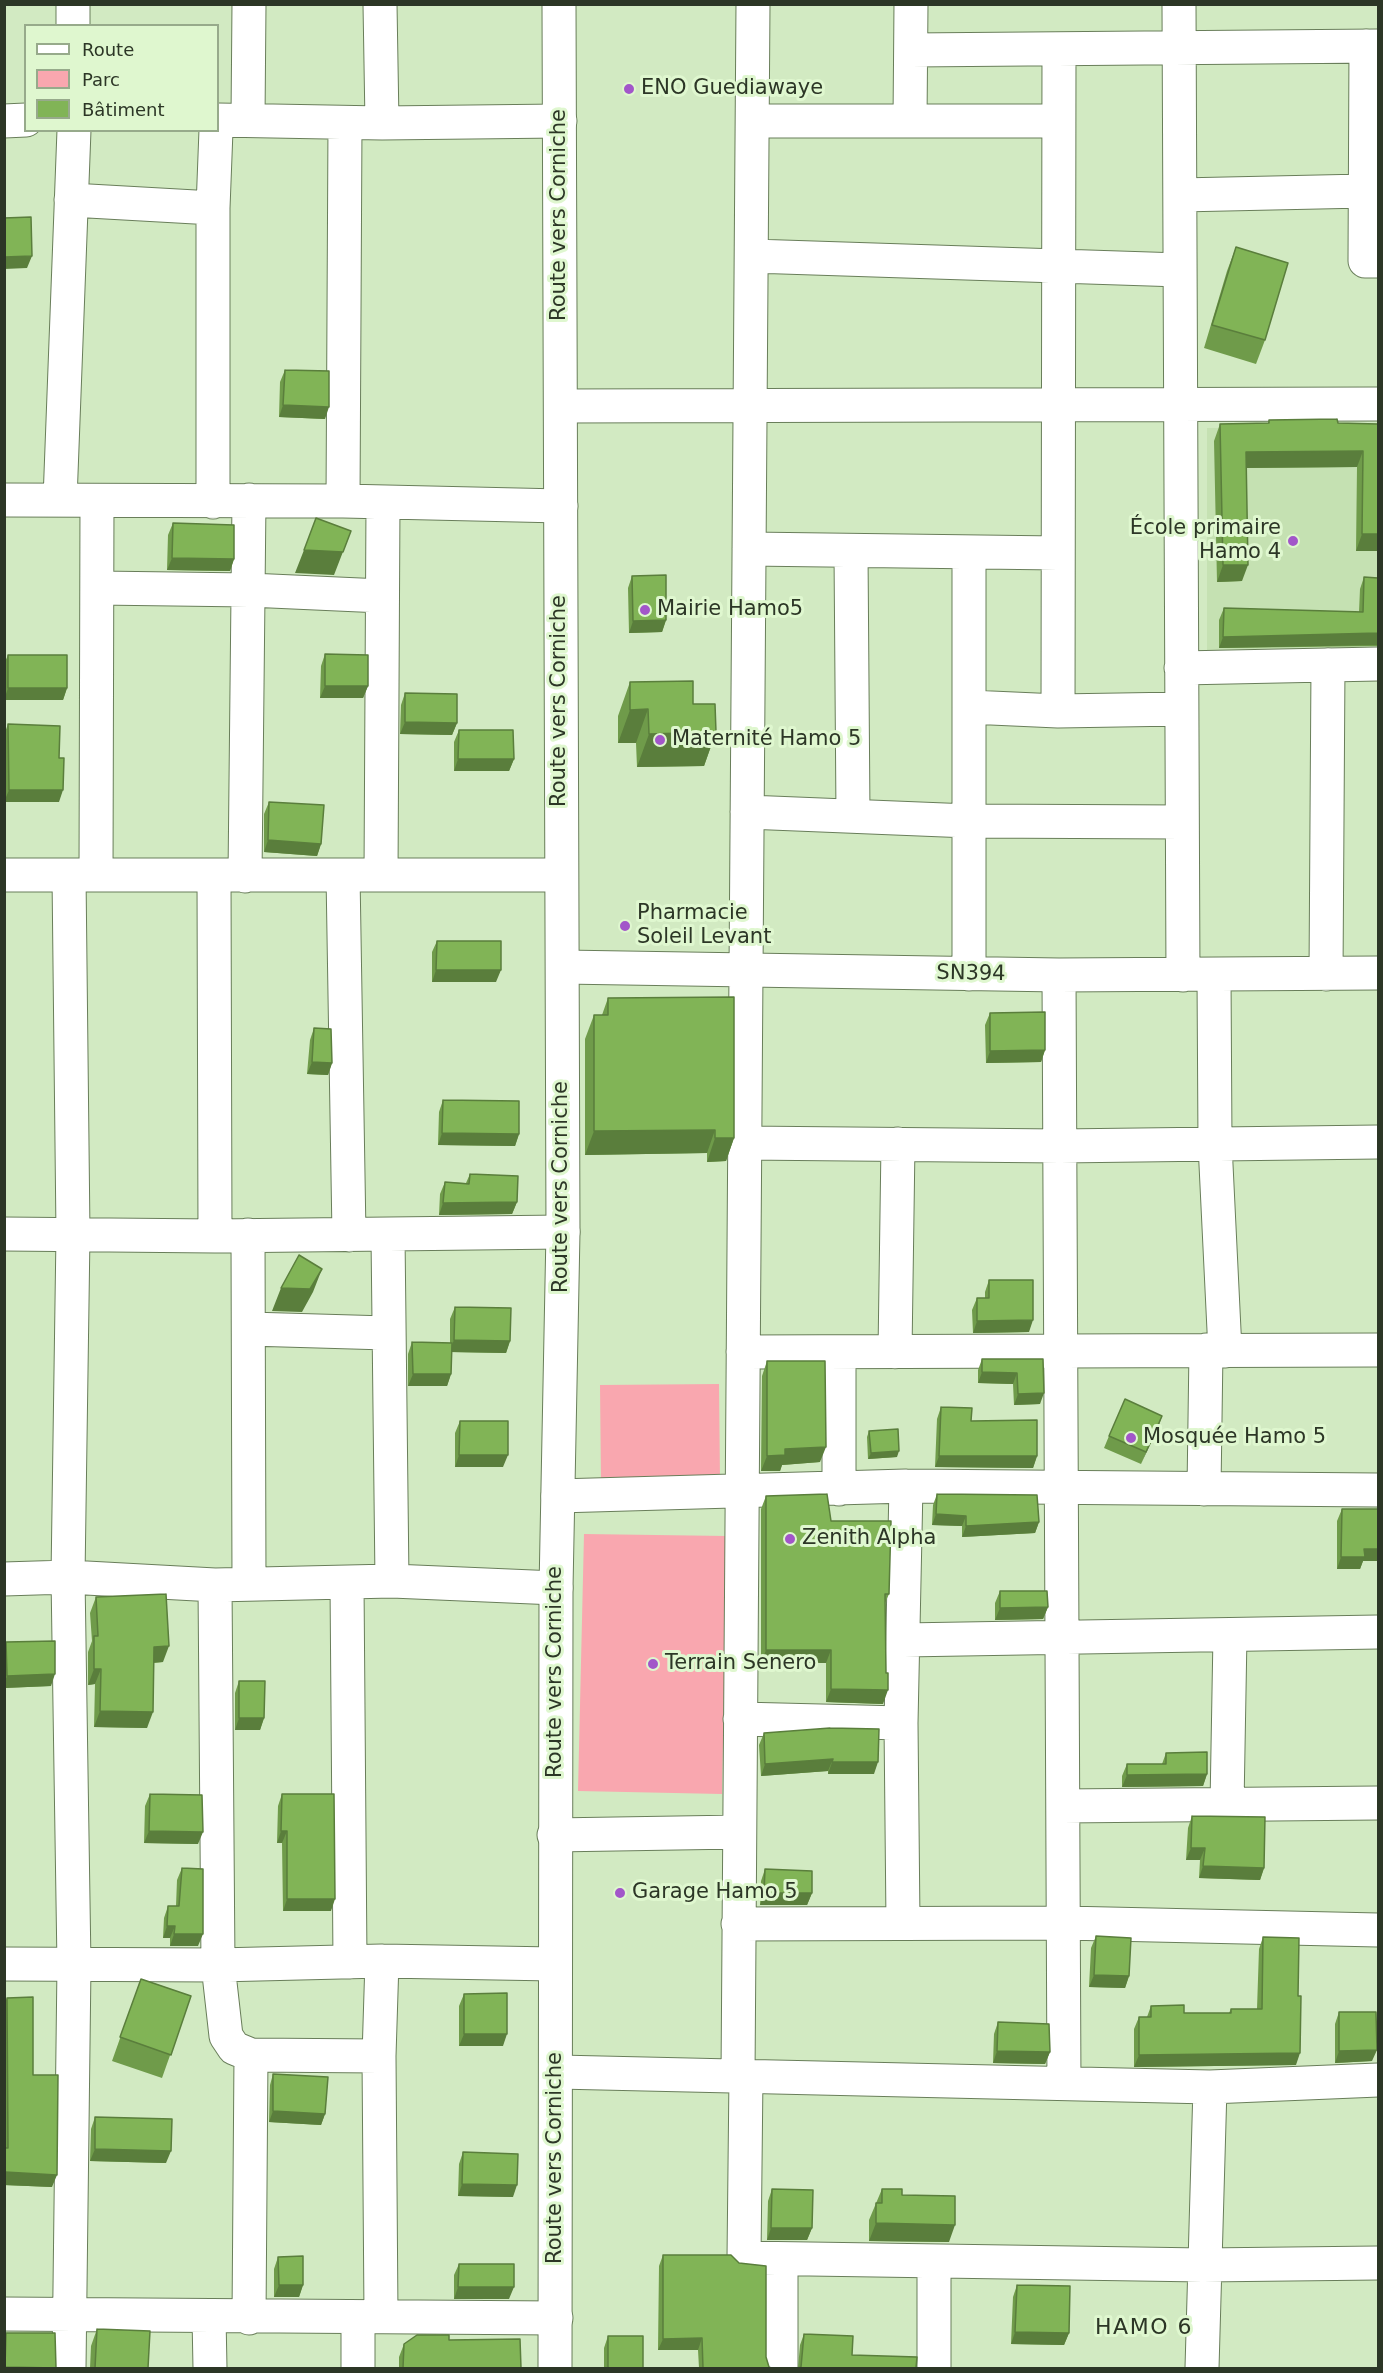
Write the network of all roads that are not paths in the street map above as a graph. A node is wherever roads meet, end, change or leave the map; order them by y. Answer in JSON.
{"nodes":[{"id":1,"x":73,"y":4,"type":"edge"},
{"id":2,"x":249,"y":4,"type":"edge"},
{"id":3,"x":380,"y":4,"type":"edge"},
{"id":4,"x":558,"y":4,"type":"edge"},
{"id":5,"x":753,"y":4,"type":"edge"},
{"id":6,"x":911,"y":4,"type":"edge"},
{"id":7,"x":1179,"y":4,"type":"edge"},
{"id":8,"x":73,"y":24,"type":"edge"},
{"id":9,"x":1372,"y":46,"type":"edge"},
{"id":10,"x":1179,"y":48,"type":"junction"},
{"id":11,"x":1059,"y":49,"type":"junction"},
{"id":12,"x":911,"y":50,"type":"junction"},
{"id":13,"x":24,"y":120,"type":"edge"},
{"id":14,"x":233,"y":120,"type":"edge"},
{"id":15,"x":1058,"y":120,"type":"junction"},
{"id":16,"x":4,"y":121,"type":"edge"},
{"id":17,"x":560,"y":121,"type":"junction"},
{"id":18,"x":753,"y":121,"type":"junction"},
{"id":19,"x":910,"y":121,"type":"junction"},
{"id":20,"x":345,"y":123,"type":"junction"},
{"id":21,"x":382,"y":123,"type":"junction"},
{"id":22,"x":74,"y":132,"type":"edge"},
{"id":23,"x":216,"y":132,"type":"edge"},
{"id":24,"x":1365,"y":191,"type":"junction"},
{"id":25,"x":1180,"y":195,"type":"junction"},
{"id":26,"x":71,"y":200,"type":"junction"},
{"id":27,"x":213,"y":208,"type":"junction"},
{"id":28,"x":752,"y":256,"type":"junction"},
{"id":29,"x":1378,"y":261,"type":"edge"},
{"id":30,"x":1058,"y":266,"type":"junction"},
{"id":31,"x":1180,"y":270,"type":"junction"},
{"id":32,"x":1378,"y":404,"type":"edge"},
{"id":33,"x":751,"y":405,"type":"junction"},
{"id":34,"x":1058,"y":405,"type":"junction"},
{"id":35,"x":1180,"y":405,"type":"junction"},
{"id":36,"x":561,"y":406,"type":"junction"},
{"id":37,"x":4,"y":500,"type":"edge"},
{"id":38,"x":60,"y":500,"type":"junction"},
{"id":39,"x":249,"y":500,"type":"junction"},
{"id":40,"x":97,"y":501,"type":"junction"},
{"id":41,"x":343,"y":501,"type":"junction"},
{"id":42,"x":213,"y":502,"type":"junction"},
{"id":43,"x":382,"y":503,"type":"junction"},
{"id":44,"x":561,"y":506,"type":"junction"},
{"id":45,"x":749,"y":549,"type":"junction"},
{"id":46,"x":851,"y":552,"type":"junction"},
{"id":47,"x":969,"y":552,"type":"junction"},
{"id":48,"x":1058,"y":553,"type":"junction"},
{"id":49,"x":98,"y":588,"type":"junction"},
{"id":50,"x":249,"y":590,"type":"junction"},
{"id":51,"x":382,"y":597,"type":"junction"},
{"id":52,"x":1378,"y":664,"type":"edge"},
{"id":53,"x":1328,"y":665,"type":"junction"},
{"id":54,"x":1181,"y":668,"type":"junction"},
{"id":55,"x":969,"y":707,"type":"junction"},
{"id":56,"x":1182,"y":710,"type":"junction"},
{"id":57,"x":1058,"y":711,"type":"junction"},
{"id":58,"x":747,"y":813,"type":"junction"},
{"id":59,"x":853,"y":816,"type":"junction"},
{"id":60,"x":969,"y":821,"type":"junction"},
{"id":61,"x":1182,"y":822,"type":"junction"},
{"id":62,"x":4,"y":875,"type":"edge"},
{"id":63,"x":83,"y":875,"type":"junction"},
{"id":64,"x":229,"y":875,"type":"junction"},
{"id":65,"x":343,"y":875,"type":"junction"},
{"id":66,"x":381,"y":875,"type":"junction"},
{"id":67,"x":560,"y":875,"type":"junction"},
{"id":68,"x":563,"y":967,"type":"junction"},
{"id":69,"x":746,"y":971,"type":"junction"},
{"id":70,"x":1378,"y":973,"type":"edge"},
{"id":71,"x":969,"y":974,"type":"junction"},
{"id":72,"x":1326,"y":974,"type":"junction"},
{"id":73,"x":1059,"y":975,"type":"junction"},
{"id":74,"x":1198,"y":975,"type":"junction"},
{"id":75,"x":1378,"y":1142,"type":"edge"},
{"id":76,"x":745,"y":1143,"type":"junction"},
{"id":77,"x":898,"y":1144,"type":"junction"},
{"id":78,"x":1215,"y":1144,"type":"junction"},
{"id":79,"x":1060,"y":1146,"type":"junction"},
{"id":80,"x":563,"y":1232,"type":"junction"},
{"id":81,"x":4,"y":1234,"type":"edge"},
{"id":82,"x":74,"y":1234,"type":"junction"},
{"id":83,"x":215,"y":1236,"type":"junction"},
{"id":84,"x":248,"y":1236,"type":"junction"},
{"id":85,"x":349,"y":1236,"type":"junction"},
{"id":86,"x":388,"y":1236,"type":"junction"},
{"id":87,"x":249,"y":1329,"type":"junction"},
{"id":88,"x":387,"y":1333,"type":"junction"},
{"id":89,"x":1215,"y":1350,"type":"junction"},
{"id":90,"x":1378,"y":1350,"type":"edge"},
{"id":91,"x":1061,"y":1351,"type":"junction"},
{"id":92,"x":743,"y":1352,"type":"junction"},
{"id":93,"x":839,"y":1352,"type":"junction"},
{"id":94,"x":895,"y":1352,"type":"junction"},
{"id":95,"x":906,"y":1486,"type":"junction"},
{"id":96,"x":1061,"y":1488,"type":"junction"},
{"id":97,"x":839,"y":1489,"type":"junction"},
{"id":98,"x":1204,"y":1489,"type":"junction"},
{"id":99,"x":1378,"y":1490,"type":"edge"},
{"id":100,"x":742,"y":1491,"type":"junction"},
{"id":101,"x":558,"y":1496,"type":"junction"},
{"id":102,"x":68,"y":1577,"type":"junction"},
{"id":103,"x":4,"y":1579,"type":"edge"},
{"id":104,"x":392,"y":1581,"type":"junction"},
{"id":105,"x":347,"y":1583,"type":"junction"},
{"id":106,"x":249,"y":1584,"type":"junction"},
{"id":107,"x":215,"y":1585,"type":"junction"},
{"id":108,"x":556,"y":1588,"type":"junction"},
{"id":109,"x":1378,"y":1632,"type":"edge"},
{"id":110,"x":1230,"y":1635,"type":"junction"},
{"id":111,"x":904,"y":1640,"type":"junction"},
{"id":112,"x":1062,"y":1640,"type":"junction"},
{"id":113,"x":740,"y":1719,"type":"junction"},
{"id":114,"x":901,"y":1723,"type":"junction"},
{"id":115,"x":1378,"y":1803,"type":"edge"},
{"id":116,"x":1227,"y":1804,"type":"junction"},
{"id":117,"x":1063,"y":1806,"type":"junction"},
{"id":118,"x":739,"y":1832,"type":"junction"},
{"id":119,"x":554,"y":1835,"type":"junction"},
{"id":120,"x":903,"y":1923,"type":"junction"},
{"id":121,"x":1064,"y":1923,"type":"junction"},
{"id":122,"x":738,"y":1924,"type":"junction"},
{"id":123,"x":1378,"y":1930,"type":"edge"},
{"id":124,"x":382,"y":1961,"type":"junction"},
{"id":125,"x":350,"y":1962,"type":"junction"},
{"id":126,"x":4,"y":1964,"type":"edge"},
{"id":127,"x":554,"y":1964,"type":"junction"},
{"id":128,"x":74,"y":1965,"type":"junction"},
{"id":129,"x":218,"y":1965,"type":"junction"},
{"id":130,"x":251,"y":2055,"type":"junction"},
{"id":131,"x":379,"y":2056,"type":"junction"},
{"id":132,"x":558,"y":2072,"type":"junction"},
{"id":133,"x":742,"y":2075,"type":"junction"},
{"id":134,"x":1378,"y":2080,"type":"edge"},
{"id":135,"x":1064,"y":2083,"type":"junction"},
{"id":136,"x":1210,"y":2087,"type":"junction"},
{"id":137,"x":781,"y":2259,"type":"junction"},
{"id":138,"x":934,"y":2261,"type":"junction"},
{"id":139,"x":1378,"y":2263,"type":"edge"},
{"id":140,"x":1203,"y":2265,"type":"junction"},
{"id":141,"x":4,"y":2314,"type":"edge"},
{"id":142,"x":69,"y":2314,"type":"junction"},
{"id":143,"x":370,"y":2316,"type":"junction"},
{"id":144,"x":209,"y":2317,"type":"junction"},
{"id":145,"x":249,"y":2318,"type":"junction"},
{"id":146,"x":556,"y":2318,"type":"junction"},
{"id":147,"x":69,"y":2368,"type":"edge"},
{"id":148,"x":210,"y":2368,"type":"edge"},
{"id":149,"x":358,"y":2368,"type":"edge"},
{"id":150,"x":555,"y":2368,"type":"edge"},
{"id":151,"x":781,"y":2368,"type":"edge"},
{"id":152,"x":934,"y":2368,"type":"edge"},
{"id":153,"x":1202,"y":2368,"type":"edge"}],
"edges":[{"from":1,"to":8,"type":"street"},
{"from":2,"to":14,"type":"street"},
{"from":3,"to":21,"type":"street"},
{"from":4,"to":17,"type":"street","name":"Route vers Corniche"},
{"from":5,"to":18,"type":"street"},
{"from":6,"to":12,"type":"street"},
{"from":7,"to":10,"type":"street"},
{"from":9,"to":10,"type":"street"},
{"from":9,"to":24,"type":"street"},
{"from":10,"to":11,"type":"street"},
{"from":10,"to":25,"type":"street"},
{"from":11,"to":12,"type":"street"},
{"from":11,"to":15,"type":"street"},
{"from":12,"to":19,"type":"street"},
{"from":13,"to":16,"type":"street"},
{"from":14,"to":20,"type":"street"},
{"from":15,"to":19,"type":"street"},
{"from":15,"to":30,"type":"street"},
{"from":17,"to":21,"type":"street"},
{"from":17,"to":36,"type":"street","name":"Route vers Corniche"},
{"from":18,"to":19,"type":"street"},
{"from":18,"to":28,"type":"street"},
{"from":20,"to":21,"type":"street"},
{"from":20,"to":41,"type":"street"},
{"from":22,"to":26,"type":"street"},
{"from":23,"to":27,"type":"street"},
{"from":24,"to":25,"type":"street"},
{"from":24,"to":29,"type":"street"},
{"from":25,"to":31,"type":"street"},
{"from":26,"to":27,"type":"street"},
{"from":26,"to":38,"type":"street"},
{"from":27,"to":42,"type":"street"},
{"from":28,"to":30,"type":"street"},
{"from":28,"to":33,"type":"street"},
{"from":30,"to":31,"type":"street"},
{"from":30,"to":34,"type":"street"},
{"from":31,"to":35,"type":"street"},
{"from":32,"to":35,"type":"street"},
{"from":33,"to":34,"type":"street"},
{"from":33,"to":36,"type":"street"},
{"from":33,"to":45,"type":"street"},
{"from":34,"to":35,"type":"street"},
{"from":34,"to":48,"type":"street"},
{"from":35,"to":54,"type":"street"},
{"from":36,"to":44,"type":"street","name":"Route vers Corniche"},
{"from":37,"to":38,"type":"street"},
{"from":38,"to":40,"type":"street"},
{"from":39,"to":41,"type":"street"},
{"from":39,"to":42,"type":"street"},
{"from":39,"to":50,"type":"street"},
{"from":40,"to":42,"type":"street"},
{"from":40,"to":49,"type":"street"},
{"from":41,"to":43,"type":"street"},
{"from":43,"to":44,"type":"street"},
{"from":43,"to":51,"type":"street"},
{"from":44,"to":67,"type":"street","name":"Route vers Corniche"},
{"from":45,"to":46,"type":"street"},
{"from":45,"to":58,"type":"street"},
{"from":46,"to":47,"type":"street"},
{"from":46,"to":59,"type":"street"},
{"from":47,"to":48,"type":"street"},
{"from":47,"to":55,"type":"street"},
{"from":48,"to":57,"type":"street"},
{"from":49,"to":50,"type":"street"},
{"from":49,"to":63,"type":"street"},
{"from":50,"to":51,"type":"street"},
{"from":50,"to":64,"type":"street"},
{"from":51,"to":66,"type":"street"},
{"from":52,"to":53,"type":"street"},
{"from":53,"to":54,"type":"street"},
{"from":53,"to":72,"type":"street"},
{"from":54,"to":56,"type":"street"},
{"from":55,"to":57,"type":"street"},
{"from":55,"to":60,"type":"street"},
{"from":56,"to":57,"type":"street"},
{"from":56,"to":61,"type":"street"},
{"from":58,"to":59,"type":"street"},
{"from":58,"to":69,"type":"street"},
{"from":59,"to":60,"type":"street"},
{"from":60,"to":61,"type":"street"},
{"from":60,"to":71,"type":"street"},
{"from":61,"to":74,"type":"street"},
{"from":62,"to":63,"type":"street"},
{"from":63,"to":64,"type":"street"},
{"from":63,"to":82,"type":"street"},
{"from":64,"to":65,"type":"street"},
{"from":64,"to":83,"type":"street"},
{"from":65,"to":66,"type":"street"},
{"from":65,"to":85,"type":"street"},
{"from":66,"to":67,"type":"street"},
{"from":67,"to":68,"type":"street","name":"Route vers Corniche"},
{"from":68,"to":69,"type":"street","name":"SN394"},
{"from":68,"to":80,"type":"street","name":"Route vers Corniche"},
{"from":69,"to":71,"type":"street","name":"SN394"},
{"from":69,"to":76,"type":"street"},
{"from":70,"to":72,"type":"street","name":"SN394"},
{"from":71,"to":73,"type":"street","name":"SN394"},
{"from":72,"to":74,"type":"street","name":"SN394"},
{"from":73,"to":74,"type":"street","name":"SN394"},
{"from":73,"to":79,"type":"street"},
{"from":74,"to":78,"type":"street"},
{"from":75,"to":78,"type":"street"},
{"from":76,"to":77,"type":"street"},
{"from":76,"to":92,"type":"street"},
{"from":77,"to":79,"type":"street"},
{"from":77,"to":94,"type":"street"},
{"from":78,"to":79,"type":"street"},
{"from":78,"to":89,"type":"street"},
{"from":79,"to":91,"type":"street"},
{"from":80,"to":86,"type":"street"},
{"from":80,"to":101,"type":"street","name":"Route vers Corniche"},
{"from":81,"to":82,"type":"street"},
{"from":82,"to":83,"type":"street"},
{"from":82,"to":102,"type":"street"},
{"from":83,"to":84,"type":"street"},
{"from":84,"to":85,"type":"street"},
{"from":84,"to":87,"type":"street"},
{"from":85,"to":86,"type":"street"},
{"from":86,"to":88,"type":"street"},
{"from":87,"to":88,"type":"street"},
{"from":87,"to":106,"type":"street"},
{"from":88,"to":104,"type":"street"},
{"from":89,"to":90,"type":"street"},
{"from":89,"to":91,"type":"street"},
{"from":89,"to":98,"type":"street"},
{"from":91,"to":94,"type":"street"},
{"from":91,"to":96,"type":"street"},
{"from":92,"to":93,"type":"street"},
{"from":92,"to":100,"type":"street"},
{"from":93,"to":94,"type":"street"},
{"from":93,"to":97,"type":"street"},
{"from":95,"to":96,"type":"street"},
{"from":95,"to":97,"type":"street"},
{"from":95,"to":111,"type":"street"},
{"from":96,"to":98,"type":"street"},
{"from":96,"to":112,"type":"street"},
{"from":97,"to":100,"type":"street"},
{"from":98,"to":99,"type":"street"},
{"from":100,"to":101,"type":"street"},
{"from":100,"to":113,"type":"street"},
{"from":101,"to":108,"type":"street","name":"Route vers Corniche"},
{"from":102,"to":103,"type":"street"},
{"from":102,"to":107,"type":"street"},
{"from":102,"to":128,"type":"street"},
{"from":104,"to":105,"type":"street"},
{"from":104,"to":108,"type":"street"},
{"from":105,"to":106,"type":"street"},
{"from":105,"to":125,"type":"street"},
{"from":106,"to":107,"type":"street"},
{"from":107,"to":129,"type":"street"},
{"from":108,"to":119,"type":"street","name":"Route vers Corniche"},
{"from":109,"to":110,"type":"street"},
{"from":110,"to":112,"type":"street"},
{"from":110,"to":116,"type":"street"},
{"from":111,"to":112,"type":"street"},
{"from":111,"to":114,"type":"street"},
{"from":112,"to":117,"type":"street"},
{"from":113,"to":114,"type":"street"},
{"from":113,"to":118,"type":"street"},
{"from":114,"to":120,"type":"street"},
{"from":115,"to":116,"type":"street"},
{"from":116,"to":117,"type":"street"},
{"from":117,"to":121,"type":"street"},
{"from":118,"to":119,"type":"street"},
{"from":118,"to":122,"type":"street"},
{"from":119,"to":127,"type":"street","name":"Route vers Corniche"},
{"from":120,"to":121,"type":"street"},
{"from":120,"to":122,"type":"street"},
{"from":121,"to":123,"type":"street"},
{"from":121,"to":135,"type":"street"},
{"from":122,"to":133,"type":"street"},
{"from":124,"to":125,"type":"street"},
{"from":124,"to":127,"type":"street"},
{"from":124,"to":131,"type":"street"},
{"from":125,"to":129,"type":"street"},
{"from":126,"to":128,"type":"street"},
{"from":127,"to":132,"type":"street","name":"Route vers Corniche"},
{"from":128,"to":129,"type":"street"},
{"from":128,"to":142,"type":"street"},
{"from":129,"to":130,"type":"street"},
{"from":130,"to":131,"type":"street"},
{"from":130,"to":145,"type":"street"},
{"from":131,"to":143,"type":"street"},
{"from":132,"to":133,"type":"street"},
{"from":132,"to":146,"type":"street","name":"Route vers Corniche"},
{"from":133,"to":135,"type":"street"},
{"from":133,"to":137,"type":"street"},
{"from":134,"to":136,"type":"street"},
{"from":135,"to":136,"type":"street"},
{"from":136,"to":140,"type":"street"},
{"from":137,"to":138,"type":"street"},
{"from":137,"to":151,"type":"street"},
{"from":138,"to":140,"type":"street"},
{"from":138,"to":152,"type":"street"},
{"from":139,"to":140,"type":"street"},
{"from":140,"to":153,"type":"street"},
{"from":141,"to":142,"type":"street"},
{"from":142,"to":144,"type":"street"},
{"from":142,"to":147,"type":"street"},
{"from":143,"to":145,"type":"street"},
{"from":143,"to":146,"type":"street"},
{"from":143,"to":149,"type":"street"},
{"from":144,"to":145,"type":"street"},
{"from":144,"to":148,"type":"street"},
{"from":146,"to":150,"type":"street","name":"Route vers Corniche"}]}
